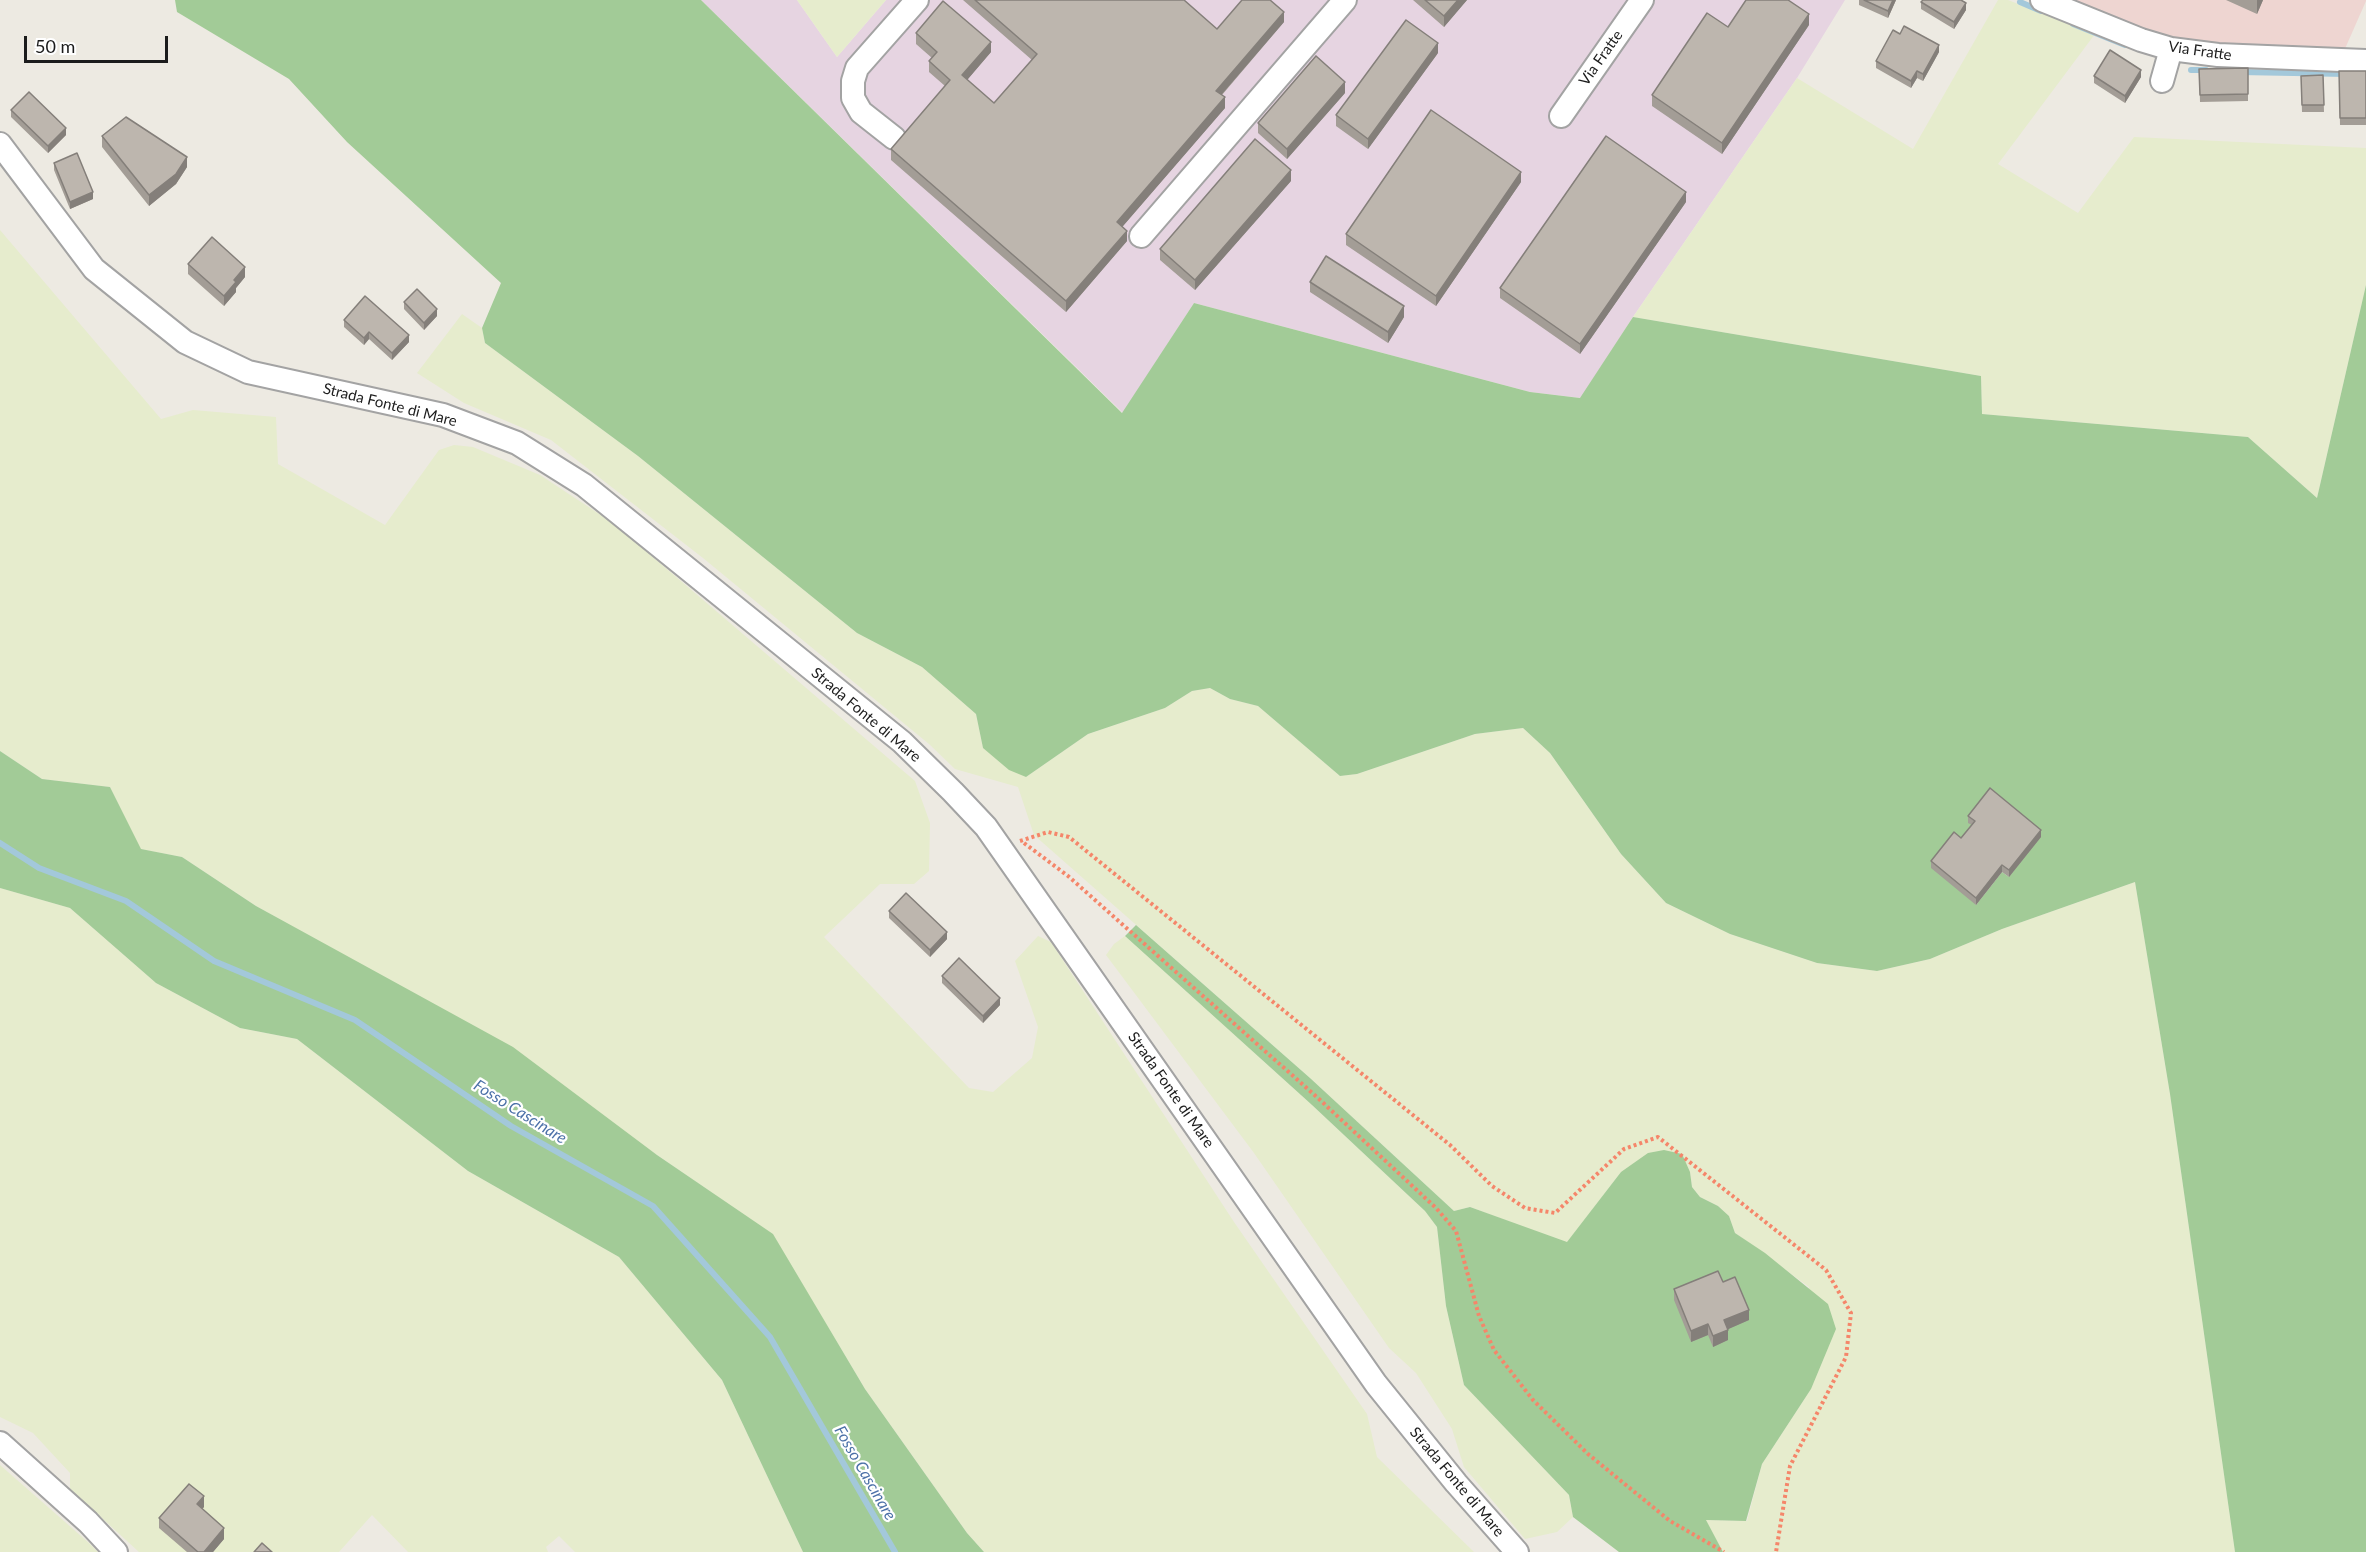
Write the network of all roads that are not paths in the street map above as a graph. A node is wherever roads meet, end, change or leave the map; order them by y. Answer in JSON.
{"nodes":[{"id":1,"x":917,"y":0,"type":"edge"},
{"id":2,"x":1345,"y":0,"type":"edge"},
{"id":3,"x":1641,"y":0,"type":"edge"},
{"id":4,"x":2042,"y":0,"type":"edge"},
{"id":5,"x":2171,"y":49,"type":"junction"},
{"id":6,"x":2366,"y":61,"type":"edge"},
{"id":7,"x":2162,"y":81,"type":"dead end"},
{"id":8,"x":1561,"y":116,"type":"dead end"},
{"id":9,"x":894,"y":138,"type":"dead end"},
{"id":10,"x":0,"y":144,"type":"edge"},
{"id":11,"x":1141,"y":236,"type":"dead end"},
{"id":12,"x":0,"y":1443,"type":"edge"},
{"id":13,"x":116,"y":1552,"type":"edge"},
{"id":14,"x":1517,"y":1552,"type":"edge"}],
"edges":[{"from":1,"to":9,"type":"street"},
{"from":2,"to":11,"type":"street"},
{"from":3,"to":8,"type":"street","name":"Via Fratte"},
{"from":4,"to":5,"type":"street","name":"Via Fratte"},
{"from":5,"to":6,"type":"street","name":"Via Fratte"},
{"from":5,"to":7,"type":"street"},
{"from":10,"to":14,"type":"street","name":"Strada Fonte di Mare"},
{"from":12,"to":13,"type":"street"}]}
